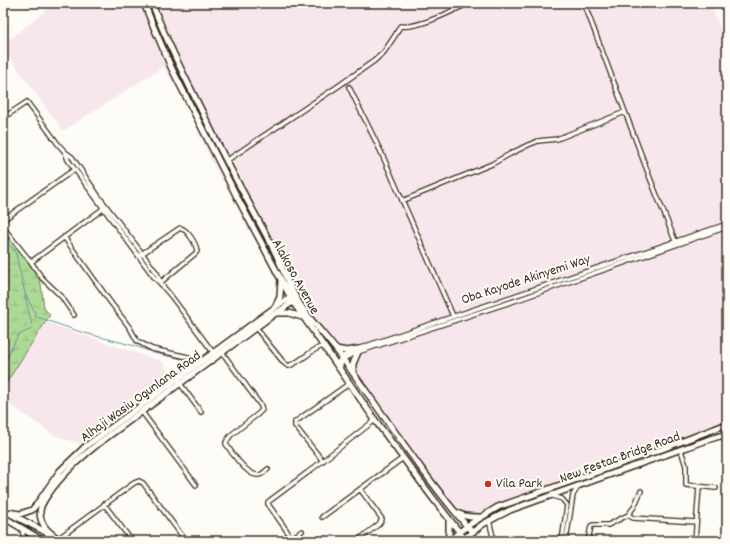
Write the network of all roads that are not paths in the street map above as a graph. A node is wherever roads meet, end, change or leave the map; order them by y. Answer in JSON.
{"nodes":[{"id":1,"x":144,"y":3,"type":"edge"},
{"id":2,"x":152,"y":3,"type":"edge"},
{"id":3,"x":469,"y":3,"type":"edge"},
{"id":4,"x":584,"y":3,"type":"edge"},
{"id":5,"x":349,"y":87,"type":"dead end"},
{"id":6,"x":625,"y":112,"type":"junction"},
{"id":7,"x":3,"y":118,"type":"edge"},
{"id":8,"x":226,"y":161,"type":"junction"},
{"id":9,"x":76,"y":168,"type":"junction"},
{"id":10,"x":402,"y":201,"type":"junction"},
{"id":11,"x":105,"y":207,"type":"junction"},
{"id":12,"x":3,"y":220,"type":"edge"},
{"id":13,"x":727,"y":224,"type":"edge"},
{"id":14,"x":727,"y":227,"type":"edge"},
{"id":15,"x":3,"y":228,"type":"edge"},
{"id":16,"x":64,"y":237,"type":"junction"},
{"id":17,"x":676,"y":243,"type":"junction"},
{"id":18,"x":142,"y":253,"type":"junction"},
{"id":19,"x":138,"y":256,"type":"junction"},
{"id":20,"x":31,"y":262,"type":"junction"},
{"id":21,"x":281,"y":279,"type":"junction"},
{"id":22,"x":160,"y":282,"type":"junction"},
{"id":23,"x":293,"y":297,"type":"junction"},
{"id":24,"x":272,"y":312,"type":"junction"},
{"id":25,"x":74,"y":315,"type":"dead end"},
{"id":26,"x":453,"y":316,"type":"junction"},
{"id":27,"x":303,"y":318,"type":"junction"},
{"id":28,"x":255,"y":327,"type":"junction"},
{"id":29,"x":327,"y":340,"type":"junction"},
{"id":30,"x":324,"y":346,"type":"junction"},
{"id":31,"x":358,"y":350,"type":"junction"},
{"id":32,"x":222,"y":352,"type":"junction"},
{"id":33,"x":215,"y":355,"type":"junction"},
{"id":34,"x":342,"y":358,"type":"junction"},
{"id":35,"x":338,"y":367,"type":"junction"},
{"id":36,"x":194,"y":368,"type":"junction"},
{"id":37,"x":353,"y":374,"type":"junction"},
{"id":38,"x":178,"y":382,"type":"junction"},
{"id":39,"x":350,"y":383,"type":"junction"},
{"id":40,"x":142,"y":412,"type":"junction"},
{"id":41,"x":200,"y":412,"type":"dead end"},
{"id":42,"x":375,"y":420,"type":"junction"},
{"id":43,"x":726,"y":430,"type":"edge"},
{"id":44,"x":681,"y":450,"type":"junction"},
{"id":45,"x":404,"y":458,"type":"junction"},
{"id":46,"x":652,"y":460,"type":"junction"},
{"id":47,"x":323,"y":461,"type":"junction"},
{"id":48,"x":268,"y":469,"type":"dead end"},
{"id":49,"x":196,"y":485,"type":"dead end"},
{"id":50,"x":578,"y":487,"type":"junction"},
{"id":51,"x":699,"y":487,"type":"junction"},
{"id":52,"x":716,"y":488,"type":"dead end"},
{"id":53,"x":360,"y":489,"type":"junction"},
{"id":54,"x":641,"y":491,"type":"dead end"},
{"id":55,"x":552,"y":495,"type":"junction"},
{"id":56,"x":104,"y":504,"type":"junction"},
{"id":57,"x":454,"y":510,"type":"junction"},
{"id":58,"x":5,"y":511,"type":"edge"},
{"id":59,"x":628,"y":515,"type":"junction"},
{"id":60,"x":3,"y":517,"type":"edge"},
{"id":61,"x":322,"y":517,"type":"dead end"},
{"id":62,"x":480,"y":517,"type":"junction"},
{"id":63,"x":449,"y":518,"type":"junction"},
{"id":64,"x":489,"y":520,"type":"junction"},
{"id":65,"x":696,"y":522,"type":"junction"},
{"id":66,"x":466,"y":526,"type":"junction"},
{"id":67,"x":22,"y":529,"type":"junction"},
{"id":68,"x":302,"y":531,"type":"dead end"},
{"id":69,"x":459,"y":532,"type":"junction"},
{"id":70,"x":472,"y":532,"type":"junction"},
{"id":71,"x":37,"y":538,"type":"junction"},
{"id":72,"x":59,"y":539,"type":"edge"},
{"id":73,"x":462,"y":539,"type":"edge"},
{"id":74,"x":24,"y":541,"type":"edge"},
{"id":75,"x":31,"y":541,"type":"edge"},
{"id":76,"x":43,"y":541,"type":"edge"},
{"id":77,"x":132,"y":541,"type":"edge"},
{"id":78,"x":186,"y":541,"type":"edge"},
{"id":79,"x":289,"y":541,"type":"edge"},
{"id":80,"x":357,"y":541,"type":"edge"},
{"id":81,"x":448,"y":541,"type":"edge"},
{"id":82,"x":494,"y":541,"type":"edge"},
{"id":83,"x":562,"y":541,"type":"edge"},
{"id":84,"x":566,"y":541,"type":"edge"},
{"id":85,"x":588,"y":541,"type":"edge"},
{"id":86,"x":695,"y":541,"type":"edge"}],
"edges":[{"from":1,"to":21,"type":"street","name":"Alakoso Avenue"},
{"from":2,"to":8,"type":"street","name":"Alakoso Avenue"},
{"from":3,"to":8,"type":"street"},
{"from":4,"to":6,"type":"street"},
{"from":5,"to":10,"type":"street"},
{"from":6,"to":10,"type":"street"},
{"from":6,"to":17,"type":"street"},
{"from":7,"to":9,"type":"street"},
{"from":8,"to":23,"type":"street","name":"Alakoso Avenue"},
{"from":9,"to":11,"type":"street"},
{"from":9,"to":12,"type":"street"},
{"from":10,"to":26,"type":"street"},
{"from":11,"to":16,"type":"street"},
{"from":11,"to":18,"type":"street"},
{"from":11,"to":19,"type":"street"},
{"from":13,"to":17,"type":"street","name":"Oba Kayode Akinyemi Way"},
{"from":14,"to":17,"type":"street","name":"Oba Kayode Akinyemi Way"},
{"from":15,"to":20,"type":"street"},
{"from":16,"to":20,"type":"street"},
{"from":16,"to":36,"type":"street"},
{"from":17,"to":26,"type":"street","name":"Oba Kayode Akinyemi Way"},
{"from":17,"to":31,"type":"street","name":"Oba Kayode Akinyemi Way"},
{"from":18,"to":19,"type":"street"},
{"from":18,"to":22,"type":"street"},
{"from":18,"to":22,"type":"street"},
{"from":19,"to":22,"type":"street"},
{"from":20,"to":25,"type":"street"},
{"from":21,"to":23,"type":"street","name":"Alakoso Avenue"},
{"from":21,"to":24,"type":"street"},
{"from":22,"to":33,"type":"street"},
{"from":23,"to":24,"type":"street","name":"Alhaji Wasiu Ogunlana Road"},
{"from":23,"to":27,"type":"street","name":"Alakoso Avenue"},
{"from":23,"to":29,"type":"street","name":"Alakoso Avenue"},
{"from":24,"to":27,"type":"street"},
{"from":24,"to":28,"type":"street","name":"Alhaji Wasiu Ogunlana Road"},
{"from":24,"to":33,"type":"street","name":"Alhaji Wasiu Ogunlana Road"},
{"from":26,"to":31,"type":"street","name":"Oba Kayode Akinyemi Way"},
{"from":27,"to":30,"type":"street","name":"Alakoso Avenue"},
{"from":28,"to":30,"type":"street"},
{"from":28,"to":32,"type":"street","name":"Alhaji Wasiu Ogunlana Road"},
{"from":29,"to":31,"type":"street"},
{"from":29,"to":34,"type":"street","name":"Alakoso Avenue"},
{"from":30,"to":35,"type":"street","name":"Alakoso Avenue"},
{"from":31,"to":34,"type":"street","name":"Oba Kayode Akinyemi Way"},
{"from":31,"to":37,"type":"street"},
{"from":32,"to":33,"type":"street","name":"Alhaji Wasiu Ogunlana Road"},
{"from":32,"to":48,"type":"street"},
{"from":33,"to":36,"type":"street","name":"Alhaji Wasiu Ogunlana Road"},
{"from":33,"to":38,"type":"street","name":"Alhaji Wasiu Ogunlana Road"},
{"from":34,"to":35,"type":"street"},
{"from":34,"to":37,"type":"street","name":"Alakoso Avenue"},
{"from":35,"to":39,"type":"street","name":"Alakoso Avenue"},
{"from":36,"to":38,"type":"street","name":"Alhaji Wasiu Ogunlana Road"},
{"from":37,"to":57,"type":"street","name":"Alakoso Avenue"},
{"from":38,"to":40,"type":"street","name":"Alhaji Wasiu Ogunlana Road"},
{"from":38,"to":41,"type":"street"},
{"from":38,"to":58,"type":"street","name":"Alhaji Wasiu Ogunlana Road"},
{"from":39,"to":42,"type":"street","name":"Alakoso Avenue"},
{"from":39,"to":47,"type":"street"},
{"from":40,"to":49,"type":"street"},
{"from":40,"to":72,"type":"street","name":"Alhaji Wasiu Ogunlana Road"},
{"from":42,"to":45,"type":"street","name":"Alakoso Avenue"},
{"from":42,"to":47,"type":"street"},
{"from":43,"to":44,"type":"street","name":"New Festac Bridge Road"},
{"from":43,"to":46,"type":"street"},
{"from":43,"to":62,"type":"street"},
{"from":44,"to":46,"type":"street","name":"New Festac Bridge Road"},
{"from":44,"to":51,"type":"street"},
{"from":45,"to":53,"type":"street"},
{"from":45,"to":63,"type":"street","name":"Alakoso Avenue"},
{"from":46,"to":50,"type":"street","name":"New Festac Bridge Road"},
{"from":47,"to":79,"type":"street"},
{"from":50,"to":55,"type":"street","name":"New Festac Bridge Road"},
{"from":50,"to":84,"type":"street"},
{"from":51,"to":52,"type":"street"},
{"from":51,"to":65,"type":"street"},
{"from":53,"to":61,"type":"street"},
{"from":53,"to":80,"type":"street"},
{"from":54,"to":59,"type":"street"},
{"from":55,"to":64,"type":"street","name":"New Festac Bridge Road"},
{"from":55,"to":83,"type":"street"},
{"from":56,"to":72,"type":"street"},
{"from":56,"to":77,"type":"street"},
{"from":56,"to":78,"type":"street"},
{"from":57,"to":62,"type":"street"},
{"from":57,"to":66,"type":"street","name":"Alakoso Avenue"},
{"from":58,"to":72,"type":"street"},
{"from":59,"to":65,"type":"street"},
{"from":59,"to":85,"type":"street"},
{"from":60,"to":67,"type":"street"},
{"from":62,"to":66,"type":"street"},
{"from":63,"to":69,"type":"street","name":"Alakoso Avenue"},
{"from":63,"to":81,"type":"street"},
{"from":64,"to":70,"type":"street","name":"New Festac Bridge Road"},
{"from":64,"to":82,"type":"street"},
{"from":65,"to":86,"type":"street"},
{"from":66,"to":69,"type":"street"},
{"from":66,"to":70,"type":"street","name":"Alakoso Avenue"},
{"from":67,"to":71,"type":"street"},
{"from":67,"to":74,"type":"street"},
{"from":68,"to":79,"type":"street"},
{"from":69,"to":73,"type":"street","name":"Alakoso Avenue"},
{"from":69,"to":81,"type":"street"},
{"from":70,"to":73,"type":"street","name":"New Festac Bridge Road"},
{"from":71,"to":75,"type":"street"},
{"from":71,"to":76,"type":"street"}]}
